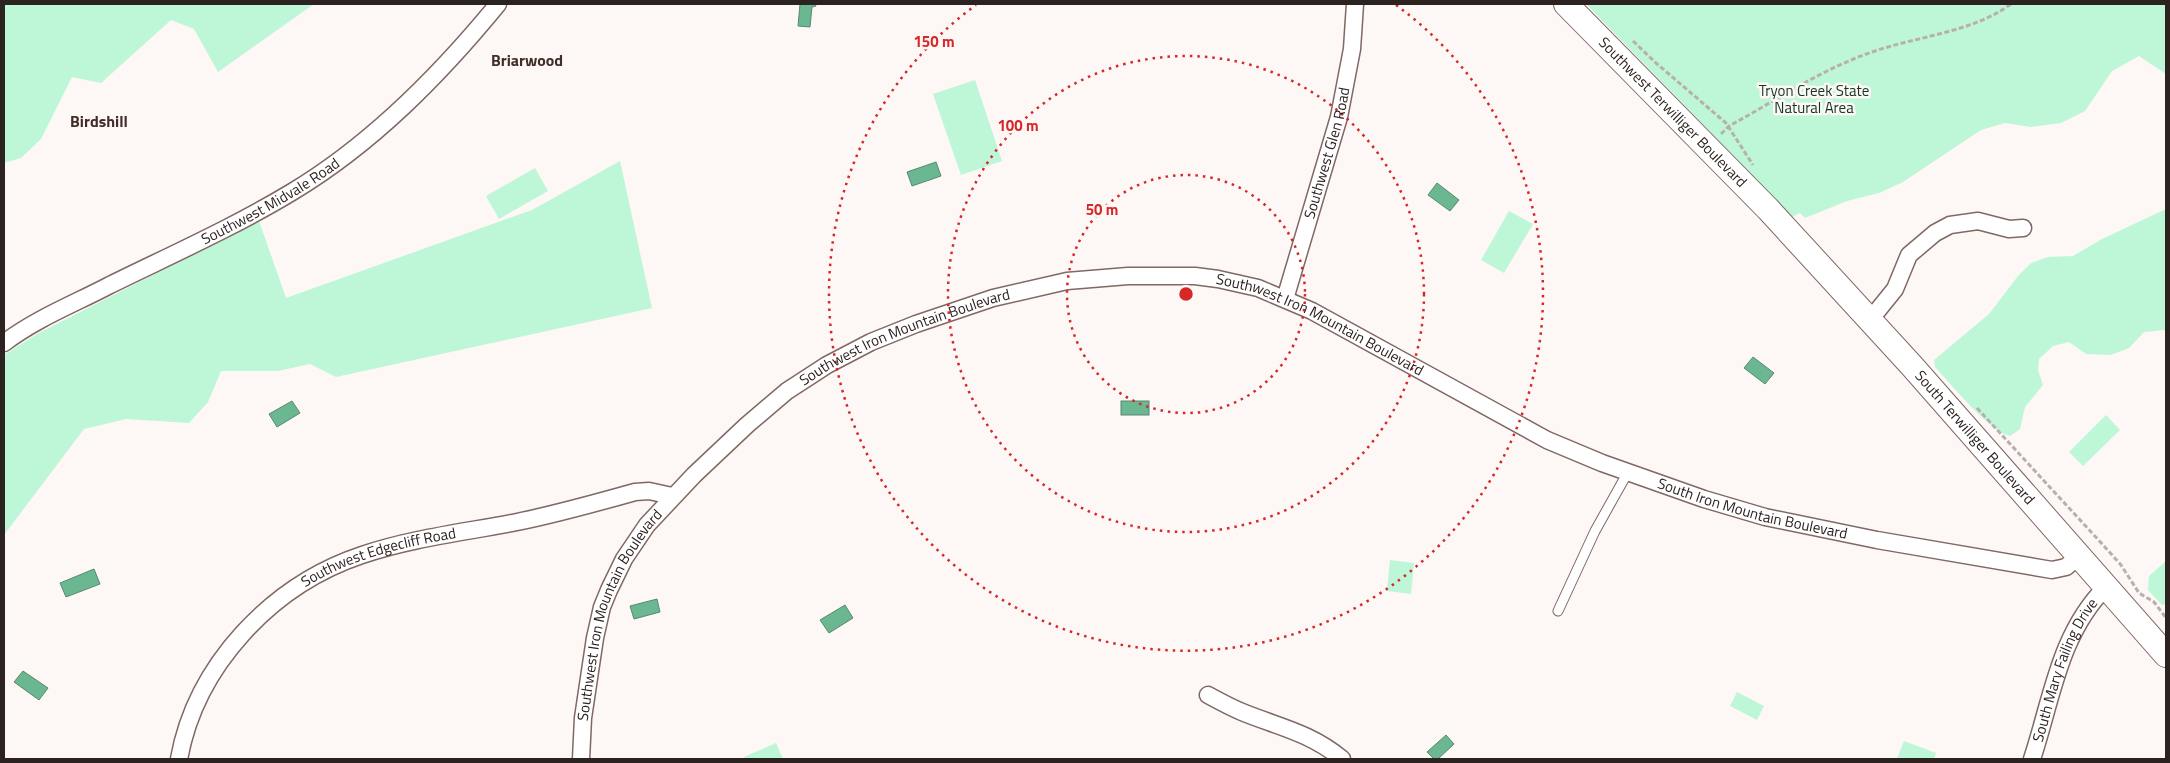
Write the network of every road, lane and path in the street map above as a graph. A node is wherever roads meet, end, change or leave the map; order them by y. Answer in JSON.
{"nodes":[{"id":1,"x":498,"y":4,"type":"edge"},
{"id":2,"x":1355,"y":4,"type":"edge"},
{"id":3,"x":1566,"y":4,"type":"edge"},
{"id":4,"x":2011,"y":4,"type":"edge"},
{"id":5,"x":1708,"y":147,"type":"junction"},
{"id":6,"x":1780,"y":222,"type":"joint"},
{"id":7,"x":2023,"y":228,"type":"dead end"},
{"id":8,"x":1285,"y":298,"type":"junction"},
{"id":9,"x":1870,"y":320,"type":"junction"},
{"id":10,"x":4,"y":343,"type":"edge"},
{"id":11,"x":1443,"y":382,"type":"joint"},
{"id":12,"x":1628,"y":472,"type":"junction"},
{"id":13,"x":672,"y":496,"type":"junction"},
{"id":14,"x":2078,"y":557,"type":"junction"},
{"id":15,"x":2106,"y":587,"type":"junction"},
{"id":16,"x":1558,"y":611,"type":"dead end"},
{"id":17,"x":2166,"y":655,"type":"edge"},
{"id":18,"x":1208,"y":695,"type":"dead end"},
{"id":19,"x":179,"y":759,"type":"edge"},
{"id":20,"x":581,"y":759,"type":"edge"},
{"id":21,"x":1342,"y":759,"type":"edge"},
{"id":22,"x":2032,"y":759,"type":"edge"}],
"edges":[{"from":1,"to":10,"type":"street","name":"Southwest Midvale Road"},
{"from":2,"to":8,"type":"street","name":"Southwest Glen Road"},
{"from":3,"to":5,"type":"main road","name":"Southwest Terwilliger Boulevard"},
{"from":4,"to":5,"type":"path"},
{"from":5,"to":6,"type":"main road","name":"Southwest Terwilliger Boulevard"},
{"from":6,"to":9,"type":"main road","name":"South Terwilliger Boulevard"},
{"from":7,"to":9,"type":"street"},
{"from":8,"to":11,"type":"street","name":"Southwest Iron Mountain Boulevard"},
{"from":8,"to":13,"type":"street","name":"Southwest Iron Mountain Boulevard"},
{"from":9,"to":14,"type":"main road","name":"South Terwilliger Boulevard"},
{"from":11,"to":12,"type":"street","name":"South Iron Mountain Boulevard"},
{"from":12,"to":14,"type":"street","name":"South Iron Mountain Boulevard"},
{"from":12,"to":16,"type":"lane"},
{"from":13,"to":19,"type":"street","name":"Southwest Edgecliff Road"},
{"from":13,"to":20,"type":"street","name":"Southwest Iron Mountain Boulevard"},
{"from":14,"to":15,"type":"main road","name":"South Terwilliger Boulevard"},
{"from":15,"to":17,"type":"main road","name":"South Terwilliger Boulevard"},
{"from":15,"to":22,"type":"street","name":"South Mary Failing Drive"},
{"from":18,"to":21,"type":"street"}]}
